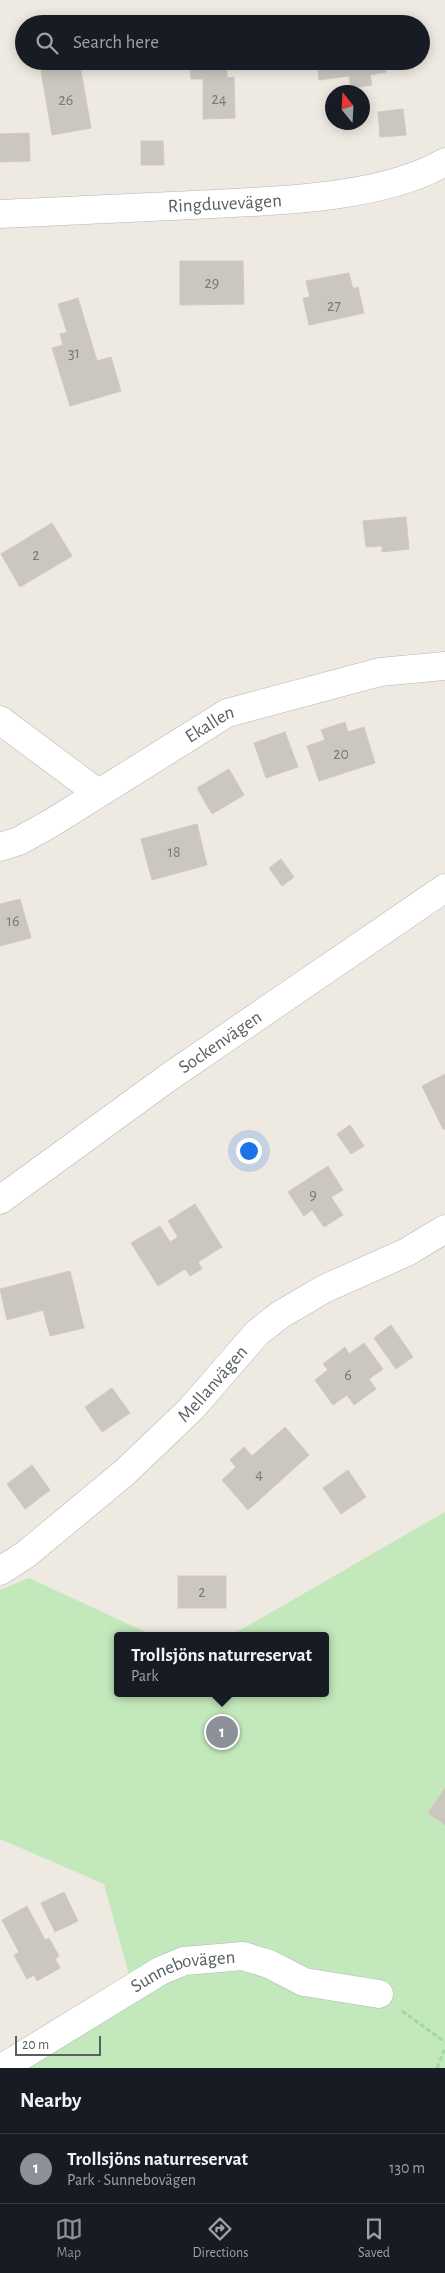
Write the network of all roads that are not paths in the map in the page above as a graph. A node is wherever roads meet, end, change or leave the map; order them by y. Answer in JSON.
{"nodes":[{"id":1,"x":445,"y":162,"type":"edge"},
{"id":2,"x":0,"y":214,"type":"edge"},
{"id":3,"x":445,"y":666,"type":"edge"},
{"id":4,"x":0,"y":720,"type":"edge"},
{"id":5,"x":98,"y":793,"type":"junction"},
{"id":6,"x":0,"y":847,"type":"edge"},
{"id":7,"x":445,"y":888,"type":"edge"},
{"id":8,"x":0,"y":1200,"type":"edge"},
{"id":9,"x":445,"y":1229,"type":"edge"},
{"id":10,"x":0,"y":1571,"type":"edge"},
{"id":11,"x":379,"y":1994,"type":"road end"},
{"id":12,"x":2,"y":2068,"type":"edge"}],
"edges":[{"from":1,"to":2,"type":"street","name":"Ringduvevägen"},
{"from":3,"to":5,"type":"street","name":"Ekallen"},
{"from":4,"to":5,"type":"street"},
{"from":5,"to":6,"type":"street","name":"Ekallen"},
{"from":7,"to":8,"type":"street","name":"Sockenvägen"},
{"from":9,"to":10,"type":"street","name":"Mellanvägen"},
{"from":11,"to":12,"type":"street","name":"Sunnebovägen"}]}
